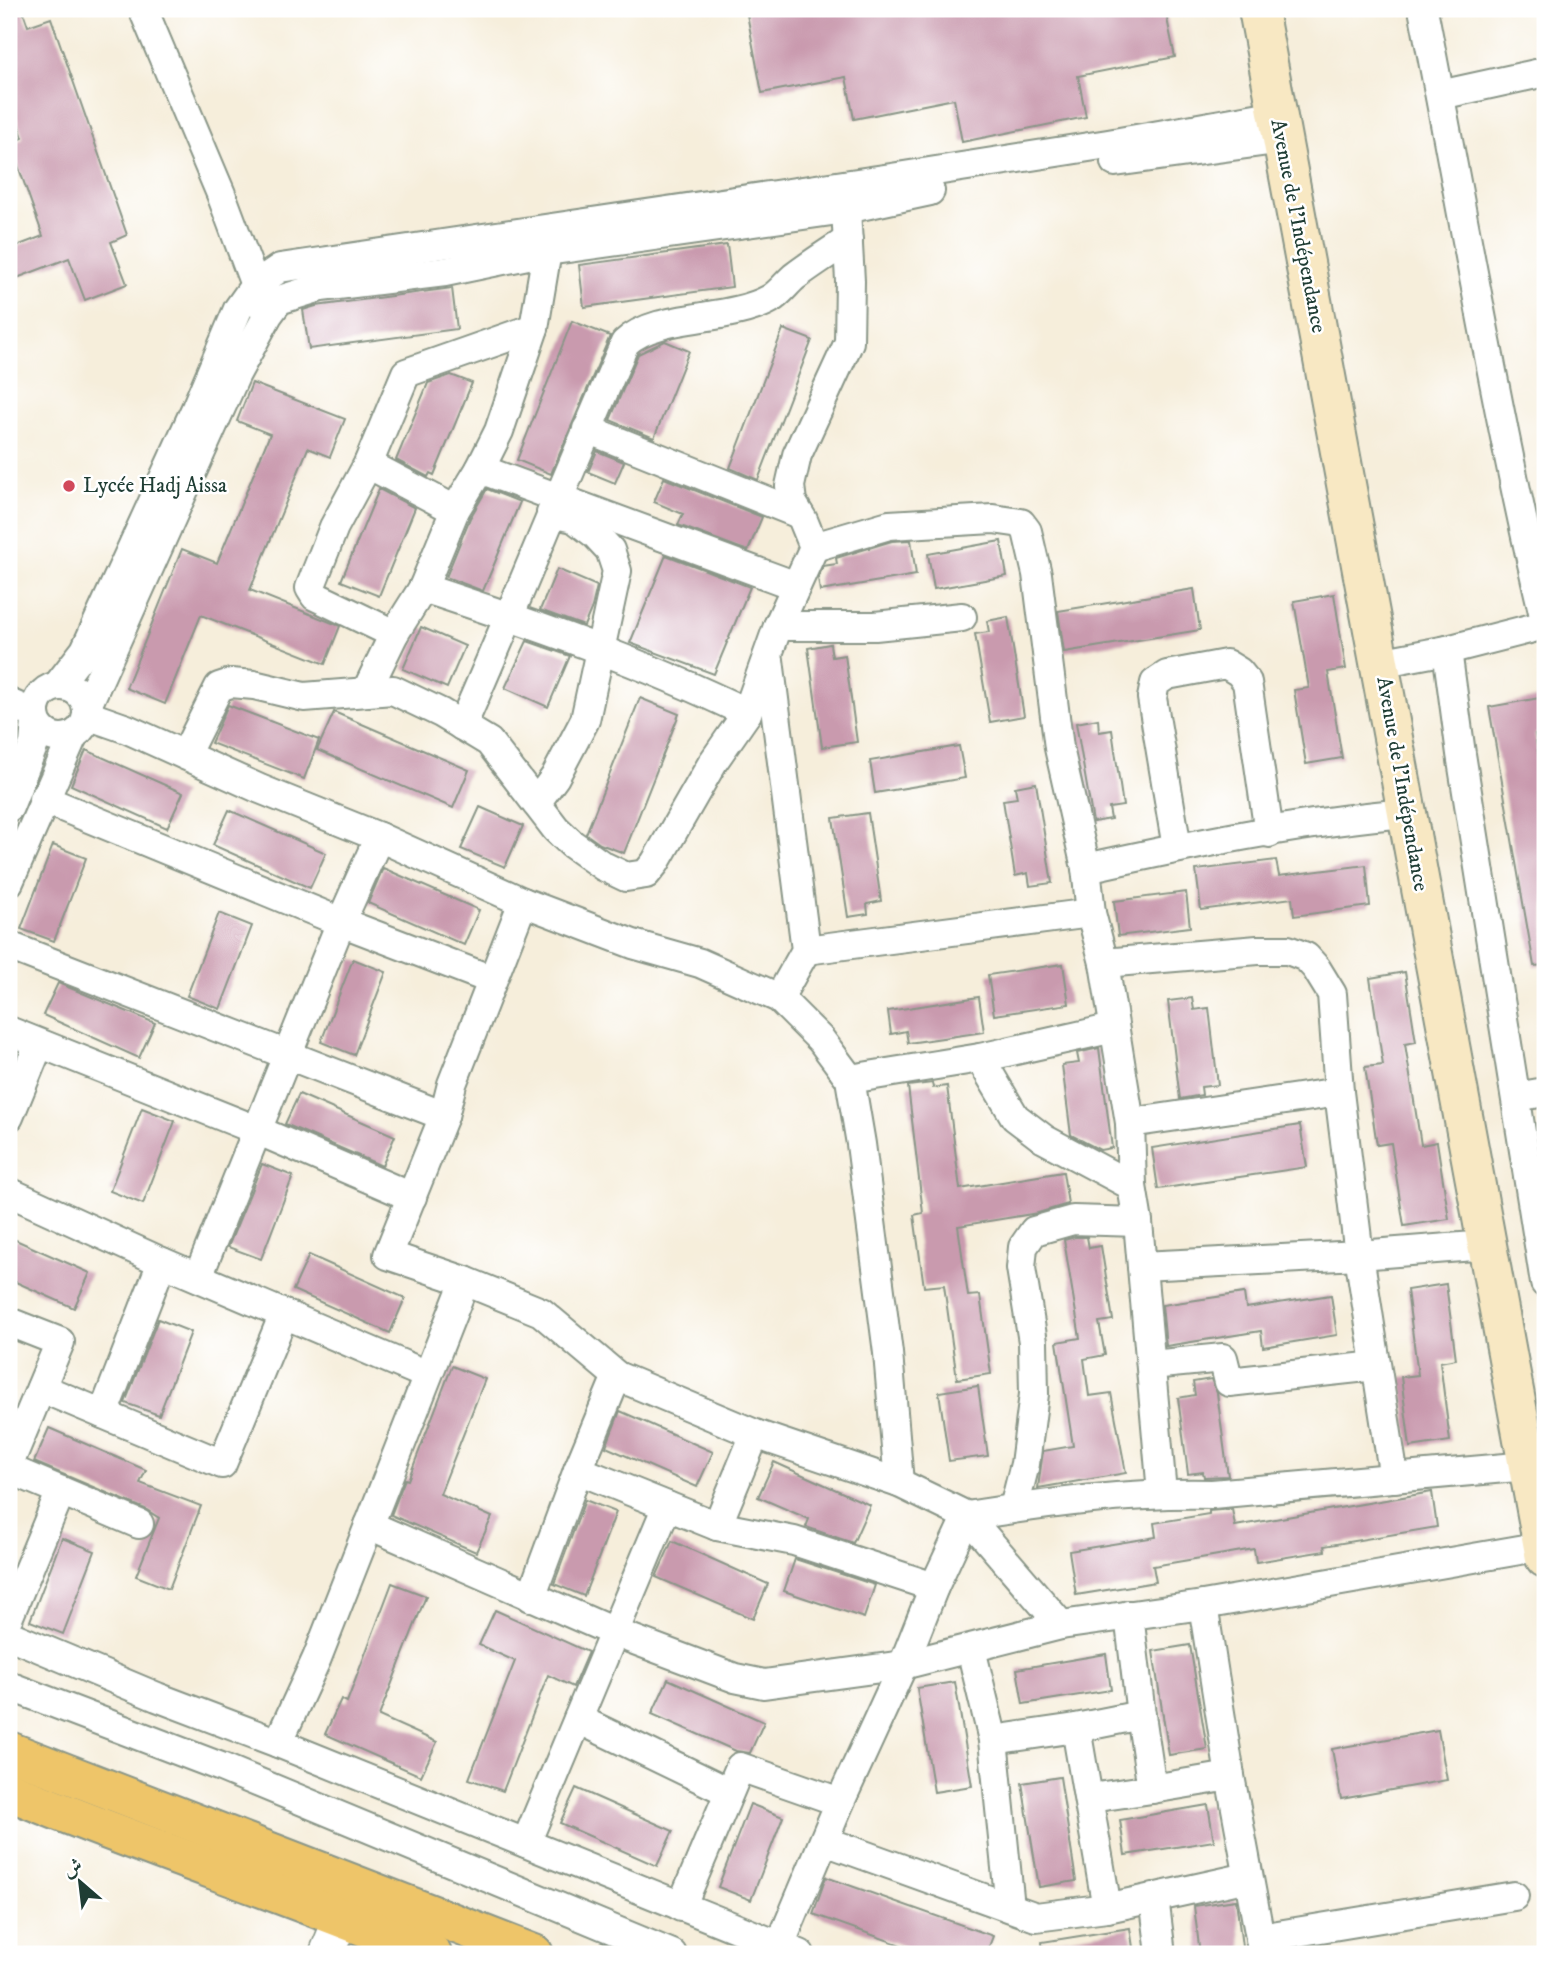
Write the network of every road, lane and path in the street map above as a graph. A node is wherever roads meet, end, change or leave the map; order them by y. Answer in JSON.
{"nodes":[{"id":1,"x":143,"y":9,"type":"edge"},
{"id":2,"x":1258,"y":9,"type":"edge"},
{"id":3,"x":1423,"y":9,"type":"edge"},
{"id":4,"x":1545,"y":72,"type":"edge"},
{"id":5,"x":1440,"y":95,"type":"junction"},
{"id":6,"x":1280,"y":126,"type":"junction"},
{"id":7,"x":846,"y":209,"type":"junction"},
{"id":8,"x":848,"y":240,"type":"junction"},
{"id":9,"x":547,"y":251,"type":"junction"},
{"id":10,"x":255,"y":285,"type":"junction"},
{"id":11,"x":534,"y":328,"type":"junction"},
{"id":12,"x":260,"y":330,"type":"junction"},
{"id":13,"x":587,"y":429,"type":"junction"},
{"id":14,"x":368,"y":464,"type":"junction"},
{"id":15,"x":480,"y":468,"type":"junction"},
{"id":16,"x":554,"y":505,"type":"junction"},
{"id":17,"x":455,"y":510,"type":"junction"},
{"id":18,"x":799,"y":514,"type":"junction"},
{"id":19,"x":814,"y":547,"type":"junction"},
{"id":20,"x":796,"y":586,"type":"junction"},
{"id":21,"x":423,"y":588,"type":"junction"},
{"id":22,"x":509,"y":617,"type":"junction"},
{"id":23,"x":962,"y":617,"type":"dead end"},
{"id":24,"x":1545,"y":622,"type":"edge"},
{"id":25,"x":778,"y":626,"type":"junction"},
{"id":26,"x":394,"y":634,"type":"junction"},
{"id":27,"x":599,"y":650,"type":"junction"},
{"id":28,"x":1447,"y":650,"type":"junction"},
{"id":29,"x":769,"y":655,"type":"junction"},
{"id":30,"x":1379,"y":663,"type":"junction"},
{"id":31,"x":57,"y":686,"type":"junction"},
{"id":32,"x":366,"y":692,"type":"junction"},
{"id":33,"x":9,"y":702,"type":"edge"},
{"id":34,"x":747,"y":713,"type":"junction"},
{"id":35,"x":35,"y":718,"type":"junction"},
{"id":36,"x":82,"y":719,"type":"junction"},
{"id":37,"x":462,"y":726,"type":"junction"},
{"id":38,"x":185,"y":755,"type":"junction"},
{"id":39,"x":43,"y":799,"type":"junction"},
{"id":40,"x":536,"y":803,"type":"junction"},
{"id":41,"x":9,"y":807,"type":"edge"},
{"id":42,"x":1407,"y":813,"type":"junction"},
{"id":43,"x":1269,"y":833,"type":"junction"},
{"id":44,"x":379,"y":838,"type":"junction"},
{"id":45,"x":1177,"y":848,"type":"junction"},
{"id":46,"x":1086,"y":868,"type":"junction"},
{"id":47,"x":9,"y":882,"type":"edge"},
{"id":48,"x":523,"y":902,"type":"junction"},
{"id":49,"x":1091,"y":913,"type":"junction"},
{"id":50,"x":341,"y":922,"type":"junction"},
{"id":51,"x":9,"y":946,"type":"edge"},
{"id":52,"x":806,"y":950,"type":"junction"},
{"id":53,"x":1104,"y":963,"type":"junction"},
{"id":54,"x":492,"y":980,"type":"junction"},
{"id":55,"x":779,"y":998,"type":"junction"},
{"id":56,"x":1115,"y":1028,"type":"junction"},
{"id":57,"x":9,"y":1031,"type":"edge"},
{"id":58,"x":39,"y":1044,"type":"junction"},
{"id":59,"x":289,"y":1056,"type":"junction"},
{"id":60,"x":980,"y":1058,"type":"junction"},
{"id":61,"x":850,"y":1079,"type":"junction"},
{"id":62,"x":1339,"y":1092,"type":"junction"},
{"id":63,"x":1545,"y":1093,"type":"edge"},
{"id":64,"x":1517,"y":1097,"type":"junction"},
{"id":65,"x":444,"y":1116,"type":"junction"},
{"id":66,"x":9,"y":1117,"type":"edge"},
{"id":67,"x":1130,"y":1123,"type":"junction"},
{"id":68,"x":259,"y":1131,"type":"junction"},
{"id":69,"x":1132,"y":1186,"type":"junction"},
{"id":70,"x":9,"y":1192,"type":"edge"},
{"id":71,"x":412,"y":1197,"type":"junction"},
{"id":72,"x":1138,"y":1222,"type":"junction"},
{"id":73,"x":1487,"y":1245,"type":"junction"},
{"id":74,"x":1359,"y":1255,"type":"junction"},
{"id":75,"x":162,"y":1262,"type":"junction"},
{"id":76,"x":1142,"y":1266,"type":"junction"},
{"id":77,"x":198,"y":1278,"type":"junction"},
{"id":78,"x":465,"y":1281,"type":"junction"},
{"id":79,"x":1545,"y":1283,"type":"edge"},
{"id":80,"x":284,"y":1314,"type":"junction"},
{"id":81,"x":9,"y":1322,"type":"edge"},
{"id":82,"x":1151,"y":1365,"type":"junction"},
{"id":83,"x":1376,"y":1366,"type":"junction"},
{"id":84,"x":427,"y":1375,"type":"junction"},
{"id":85,"x":617,"y":1376,"type":"junction"},
{"id":86,"x":41,"y":1388,"type":"junction"},
{"id":87,"x":103,"y":1414,"type":"junction"},
{"id":88,"x":755,"y":1434,"type":"junction"},
{"id":89,"x":9,"y":1466,"type":"edge"},
{"id":90,"x":1528,"y":1466,"type":"junction"},
{"id":91,"x":578,"y":1470,"type":"junction"},
{"id":92,"x":1394,"y":1478,"type":"junction"},
{"id":93,"x":899,"y":1483,"type":"junction"},
{"id":94,"x":61,"y":1491,"type":"junction"},
{"id":95,"x":1162,"y":1493,"type":"junction"},
{"id":96,"x":667,"y":1506,"type":"junction"},
{"id":97,"x":1014,"y":1508,"type":"junction"},
{"id":98,"x":967,"y":1516,"type":"junction"},
{"id":99,"x":139,"y":1524,"type":"dead end"},
{"id":100,"x":369,"y":1525,"type":"junction"},
{"id":101,"x":717,"y":1527,"type":"junction"},
{"id":102,"x":1544,"y":1550,"type":"edge"},
{"id":103,"x":934,"y":1587,"type":"junction"},
{"id":104,"x":531,"y":1597,"type":"junction"},
{"id":105,"x":1203,"y":1605,"type":"junction"},
{"id":106,"x":1129,"y":1615,"type":"junction"},
{"id":107,"x":9,"y":1616,"type":"edge"},
{"id":108,"x":1061,"y":1625,"type":"junction"},
{"id":109,"x":615,"y":1633,"type":"junction"},
{"id":110,"x":9,"y":1635,"type":"edge"},
{"id":111,"x":971,"y":1649,"type":"junction"},
{"id":112,"x":903,"y":1665,"type":"junction"},
{"id":113,"x":9,"y":1686,"type":"edge"},
{"id":114,"x":1141,"y":1715,"type":"junction"},
{"id":115,"x":578,"y":1719,"type":"junction"},
{"id":116,"x":1076,"y":1728,"type":"junction"},
{"id":117,"x":993,"y":1740,"type":"junction"},
{"id":118,"x":278,"y":1743,"type":"junction"},
{"id":119,"x":9,"y":1751,"type":"edge"},
{"id":120,"x":1230,"y":1776,"type":"junction"},
{"id":121,"x":1152,"y":1789,"type":"junction"},
{"id":122,"x":9,"y":1791,"type":"edge"},
{"id":123,"x":729,"y":1792,"type":"junction"},
{"id":124,"x":1090,"y":1798,"type":"junction"},
{"id":125,"x":840,"y":1802,"type":"junction"},
{"id":126,"x":825,"y":1841,"type":"junction"},
{"id":127,"x":526,"y":1843,"type":"junction"},
{"id":128,"x":1248,"y":1877,"type":"junction"},
{"id":129,"x":1514,"y":1896,"type":"dead end"},
{"id":130,"x":1154,"y":1897,"type":"junction"},
{"id":131,"x":681,"y":1907,"type":"junction"},
{"id":132,"x":1010,"y":1907,"type":"junction"},
{"id":133,"x":1107,"y":1908,"type":"junction"},
{"id":134,"x":342,"y":1917,"type":"junction"},
{"id":135,"x":1261,"y":1946,"type":"edge"},
{"id":136,"x":790,"y":1950,"type":"edge"},
{"id":137,"x":327,"y":1954,"type":"edge"},
{"id":138,"x":432,"y":1954,"type":"edge"},
{"id":139,"x":534,"y":1954,"type":"edge"},
{"id":140,"x":672,"y":1954,"type":"edge"},
{"id":141,"x":1161,"y":1954,"type":"edge"}],
"edges":[{"from":1,"to":10,"type":"street"},
{"from":2,"to":6,"type":"main road","name":"Avenue de l'Indépendance"},
{"from":3,"to":5,"type":"street"},
{"from":4,"to":5,"type":"street"},
{"from":5,"to":24,"type":"street"},
{"from":6,"to":7,"type":"street"},
{"from":6,"to":10,"type":"street"},
{"from":6,"to":30,"type":"main road","name":"Avenue de l'Indépendance"},
{"from":7,"to":8,"type":"street"},
{"from":7,"to":9,"type":"street"},
{"from":8,"to":13,"type":"street"},
{"from":8,"to":18,"type":"street"},
{"from":9,"to":11,"type":"street"},
{"from":9,"to":12,"type":"street"},
{"from":10,"to":12,"type":"street"},
{"from":10,"to":31,"type":"street"},
{"from":11,"to":14,"type":"street"},
{"from":11,"to":15,"type":"street"},
{"from":12,"to":36,"type":"street"},
{"from":13,"to":16,"type":"street"},
{"from":13,"to":18,"type":"street"},
{"from":14,"to":17,"type":"street"},
{"from":14,"to":26,"type":"street"},
{"from":15,"to":16,"type":"street"},
{"from":15,"to":17,"type":"street"},
{"from":16,"to":20,"type":"street"},
{"from":16,"to":22,"type":"street"},
{"from":16,"to":27,"type":"street"},
{"from":17,"to":21,"type":"street"},
{"from":18,"to":19,"type":"street"},
{"from":19,"to":20,"type":"street"},
{"from":19,"to":46,"type":"street"},
{"from":20,"to":25,"type":"street"},
{"from":21,"to":22,"type":"street"},
{"from":21,"to":26,"type":"street"},
{"from":22,"to":27,"type":"street"},
{"from":22,"to":37,"type":"street"},
{"from":23,"to":25,"type":"street"},
{"from":24,"to":28,"type":"street"},
{"from":25,"to":29,"type":"street"},
{"from":26,"to":32,"type":"street"},
{"from":27,"to":34,"type":"street"},
{"from":27,"to":40,"type":"street"},
{"from":28,"to":30,"type":"street"},
{"from":28,"to":64,"type":"street"},
{"from":29,"to":34,"type":"street"},
{"from":29,"to":52,"type":"street"},
{"from":30,"to":42,"type":"main road","name":"Avenue de l'Indépendance"},
{"from":31,"to":35,"type":"street"},
{"from":31,"to":36,"type":"street"},
{"from":32,"to":37,"type":"street"},
{"from":32,"to":38,"type":"street"},
{"from":33,"to":35,"type":"street"},
{"from":34,"to":40,"type":"street"},
{"from":35,"to":36,"type":"street"},
{"from":35,"to":41,"type":"street"},
{"from":36,"to":38,"type":"street"},
{"from":36,"to":39,"type":"street"},
{"from":37,"to":40,"type":"street"},
{"from":38,"to":44,"type":"street"},
{"from":39,"to":47,"type":"street"},
{"from":39,"to":50,"type":"street"},
{"from":42,"to":43,"type":"street"},
{"from":42,"to":73,"type":"main road","name":"Avenue de l'Indépendance"},
{"from":43,"to":45,"type":"street"},
{"from":43,"to":45,"type":"street"},
{"from":44,"to":48,"type":"street"},
{"from":44,"to":50,"type":"street"},
{"from":45,"to":46,"type":"street"},
{"from":46,"to":49,"type":"street"},
{"from":48,"to":54,"type":"street"},
{"from":48,"to":55,"type":"street"},
{"from":49,"to":52,"type":"street"},
{"from":49,"to":53,"type":"street"},
{"from":50,"to":54,"type":"street"},
{"from":50,"to":59,"type":"street"},
{"from":51,"to":59,"type":"street"},
{"from":52,"to":55,"type":"street"},
{"from":53,"to":56,"type":"street"},
{"from":53,"to":62,"type":"street"},
{"from":54,"to":65,"type":"street"},
{"from":55,"to":61,"type":"street"},
{"from":56,"to":60,"type":"street"},
{"from":56,"to":67,"type":"street"},
{"from":57,"to":58,"type":"street"},
{"from":58,"to":66,"type":"street"},
{"from":58,"to":68,"type":"street"},
{"from":59,"to":65,"type":"street"},
{"from":59,"to":68,"type":"street"},
{"from":60,"to":61,"type":"street"},
{"from":60,"to":69,"type":"street"},
{"from":61,"to":93,"type":"street"},
{"from":62,"to":67,"type":"street"},
{"from":62,"to":74,"type":"street"},
{"from":63,"to":64,"type":"street"},
{"from":64,"to":79,"type":"street"},
{"from":65,"to":71,"type":"street"},
{"from":67,"to":69,"type":"street"},
{"from":68,"to":71,"type":"street"},
{"from":68,"to":77,"type":"street"},
{"from":69,"to":72,"type":"street"},
{"from":70,"to":75,"type":"street"},
{"from":71,"to":78,"type":"street"},
{"from":72,"to":76,"type":"street"},
{"from":72,"to":97,"type":"street"},
{"from":73,"to":74,"type":"street"},
{"from":73,"to":90,"type":"main road","name":"Avenue de l'Indépendance"},
{"from":74,"to":76,"type":"street"},
{"from":74,"to":83,"type":"street"},
{"from":75,"to":77,"type":"street"},
{"from":75,"to":87,"type":"street"},
{"from":76,"to":82,"type":"street"},
{"from":77,"to":80,"type":"street"},
{"from":78,"to":84,"type":"street"},
{"from":78,"to":85,"type":"street"},
{"from":80,"to":84,"type":"street"},
{"from":80,"to":87,"type":"street"},
{"from":81,"to":86,"type":"street"},
{"from":82,"to":83,"type":"street"},
{"from":82,"to":95,"type":"street"},
{"from":83,"to":92,"type":"street"},
{"from":84,"to":100,"type":"street"},
{"from":85,"to":88,"type":"street"},
{"from":85,"to":91,"type":"street"},
{"from":86,"to":87,"type":"street"},
{"from":86,"to":89,"type":"street"},
{"from":88,"to":93,"type":"street"},
{"from":88,"to":101,"type":"street"},
{"from":89,"to":94,"type":"street"},
{"from":90,"to":92,"type":"street"},
{"from":90,"to":102,"type":"main road","name":"Avenue de l'Indépendance"},
{"from":91,"to":96,"type":"street"},
{"from":91,"to":104,"type":"street"},
{"from":92,"to":95,"type":"street"},
{"from":93,"to":98,"type":"street"},
{"from":94,"to":99,"type":"street"},
{"from":94,"to":107,"type":"street"},
{"from":95,"to":97,"type":"street"},
{"from":96,"to":101,"type":"street"},
{"from":96,"to":109,"type":"street"},
{"from":97,"to":98,"type":"street"},
{"from":98,"to":103,"type":"street"},
{"from":98,"to":108,"type":"street"},
{"from":100,"to":104,"type":"street"},
{"from":100,"to":118,"type":"street"},
{"from":101,"to":103,"type":"street"},
{"from":102,"to":105,"type":"street"},
{"from":103,"to":112,"type":"street"},
{"from":104,"to":109,"type":"street"},
{"from":105,"to":106,"type":"street"},
{"from":105,"to":120,"type":"street"},
{"from":106,"to":108,"type":"street"},
{"from":106,"to":114,"type":"street"},
{"from":108,"to":111,"type":"street"},
{"from":109,"to":112,"type":"street"},
{"from":109,"to":115,"type":"street"},
{"from":110,"to":118,"type":"street"},
{"from":111,"to":112,"type":"street"},
{"from":111,"to":117,"type":"street"},
{"from":112,"to":125,"type":"street"},
{"from":113,"to":140,"type":"street"},
{"from":114,"to":116,"type":"street"},
{"from":114,"to":121,"type":"street"},
{"from":115,"to":123,"type":"street"},
{"from":115,"to":127,"type":"street"},
{"from":116,"to":117,"type":"street"},
{"from":116,"to":124,"type":"street"},
{"from":117,"to":132,"type":"street"},
{"from":118,"to":127,"type":"street"},
{"from":119,"to":139,"type":"highway"},
{"from":120,"to":121,"type":"street"},
{"from":120,"to":128,"type":"street"},
{"from":121,"to":124,"type":"street"},
{"from":122,"to":134,"type":"highway"},
{"from":123,"to":125,"type":"street"},
{"from":123,"to":131,"type":"street"},
{"from":124,"to":133,"type":"street"},
{"from":125,"to":126,"type":"street"},
{"from":126,"to":132,"type":"street"},
{"from":126,"to":136,"type":"street"},
{"from":127,"to":131,"type":"street"},
{"from":128,"to":130,"type":"street"},
{"from":128,"to":135,"type":"street"},
{"from":129,"to":135,"type":"street"},
{"from":130,"to":133,"type":"street"},
{"from":130,"to":141,"type":"street"},
{"from":131,"to":136,"type":"street"},
{"from":132,"to":133,"type":"street"},
{"from":134,"to":137,"type":"street"},
{"from":134,"to":138,"type":"highway"}]}
